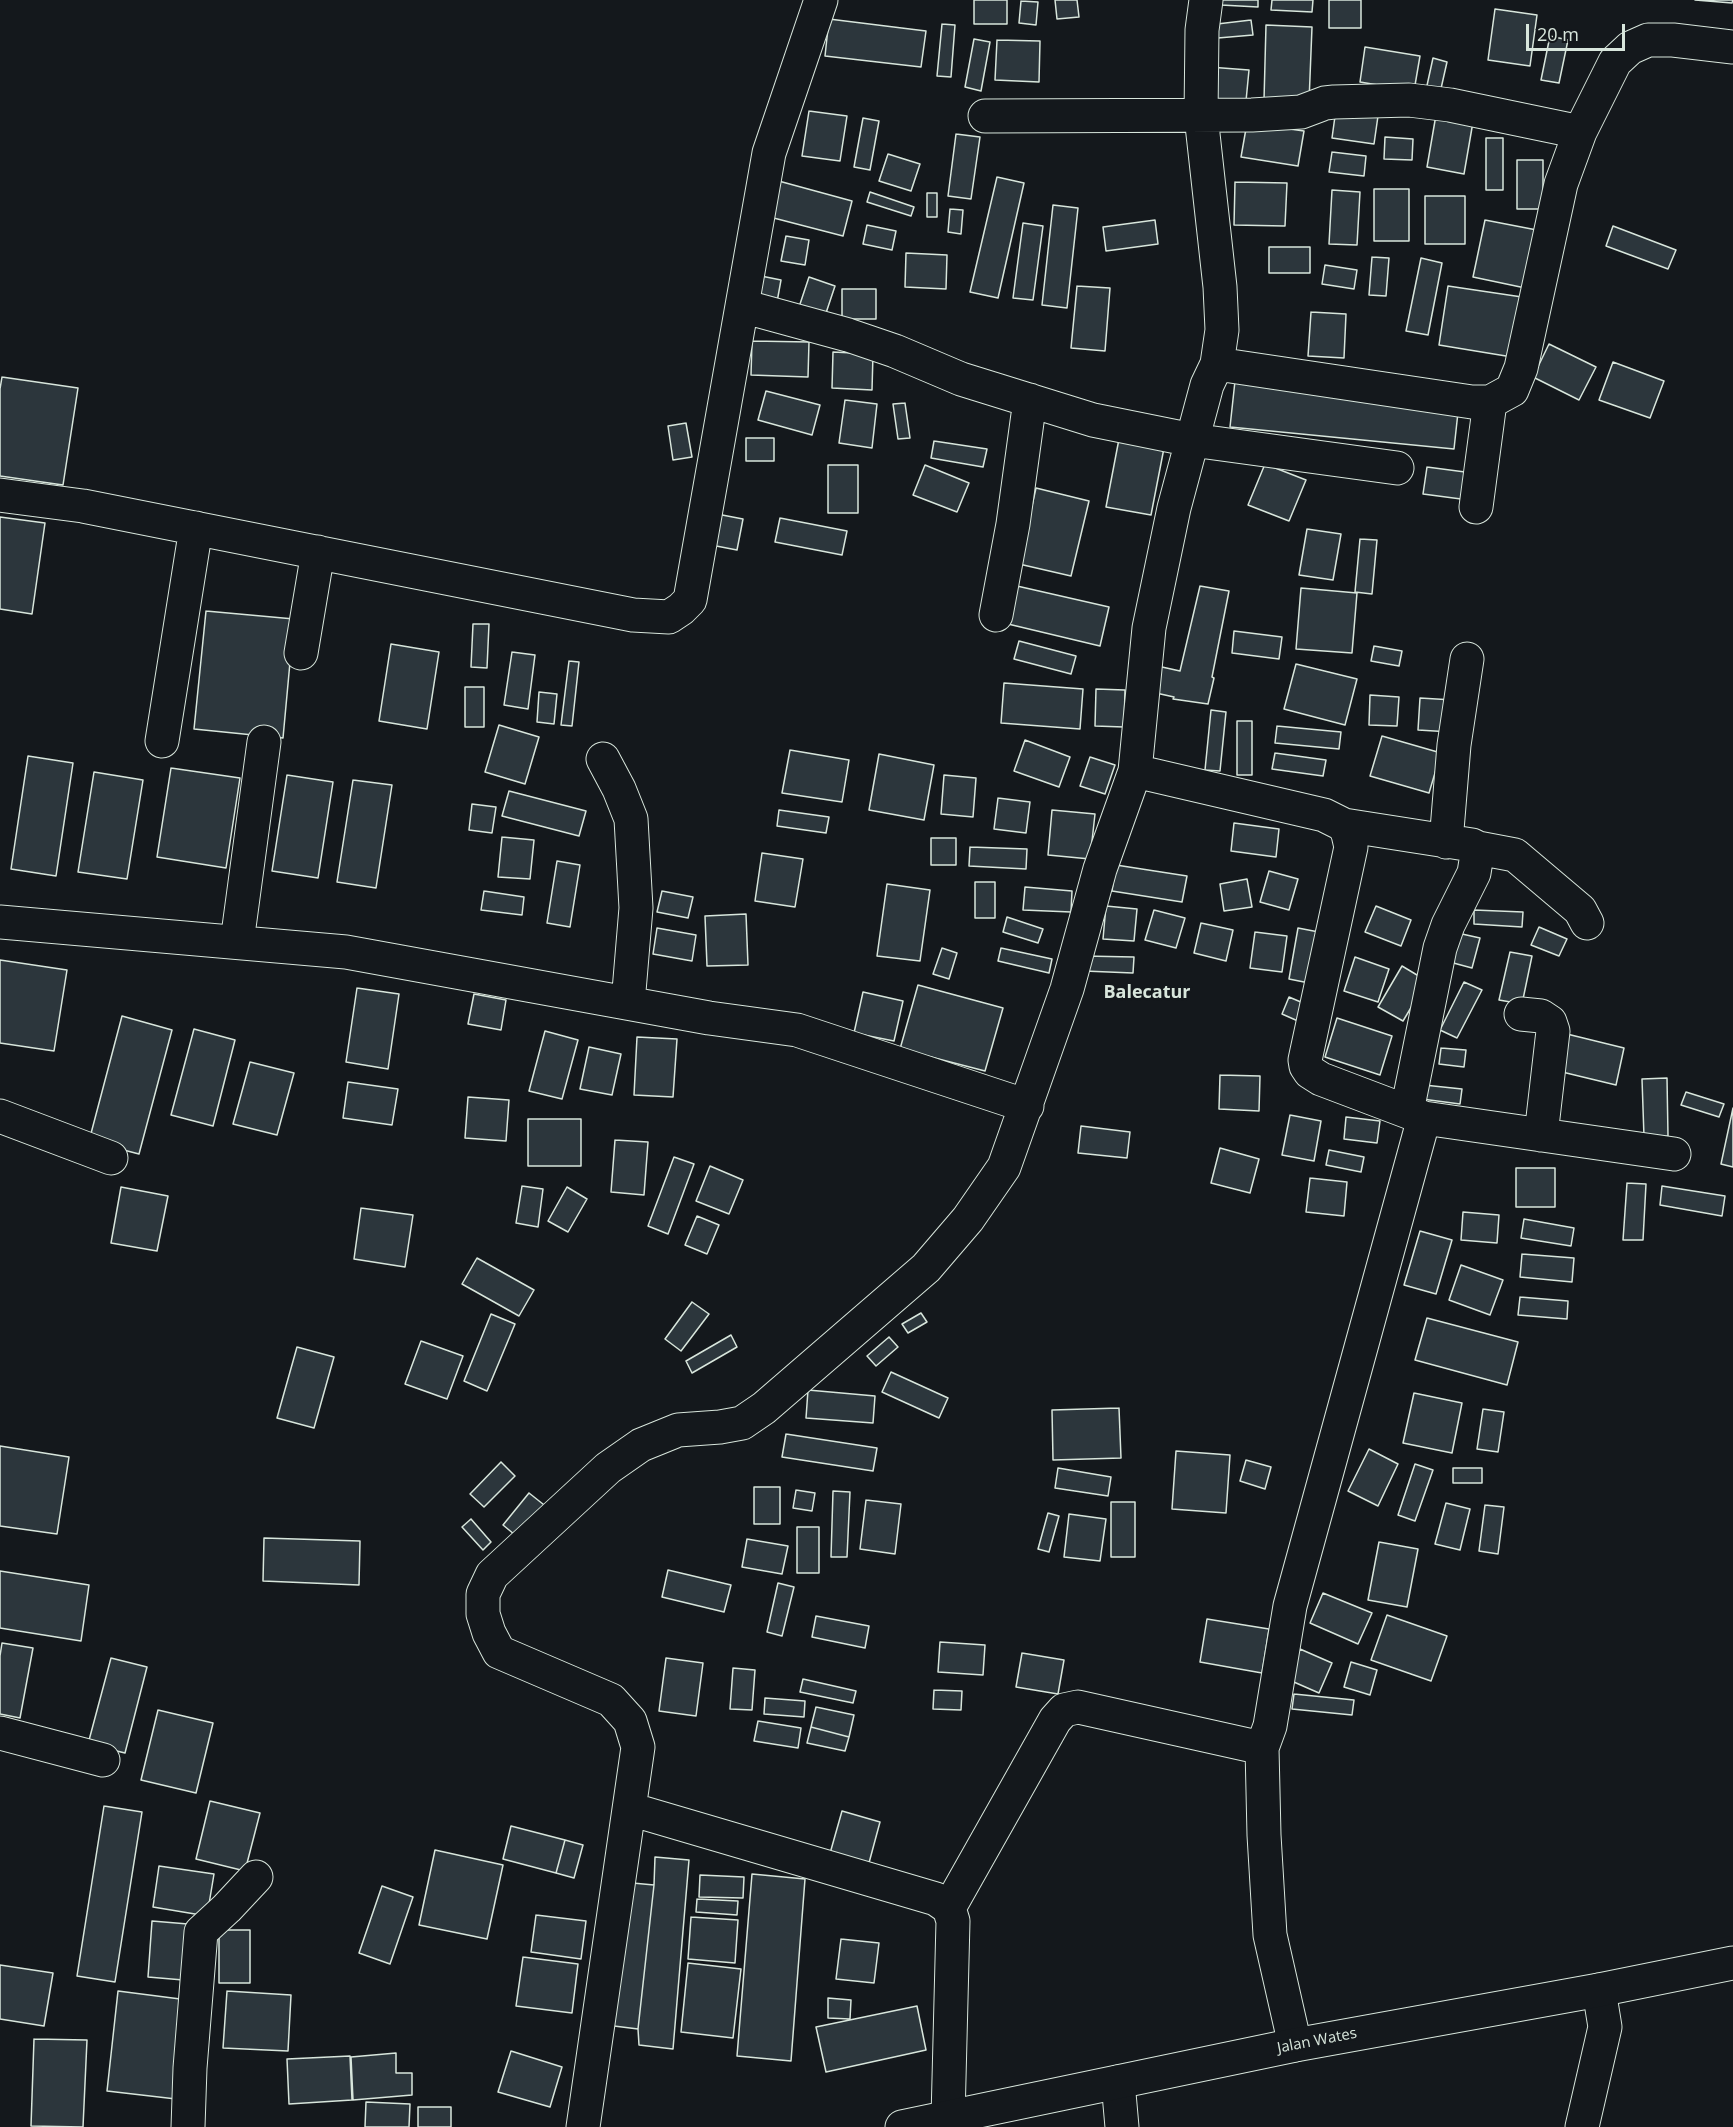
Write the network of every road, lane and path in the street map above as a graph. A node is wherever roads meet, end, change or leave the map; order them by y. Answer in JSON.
{"nodes":[{"id":1,"x":821,"y":0,"type":"edge"},
{"id":2,"x":1206,"y":0,"type":"edge"},
{"id":3,"x":1733,"y":47,"type":"edge"},
{"id":4,"x":985,"y":116,"type":"dead end"},
{"id":5,"x":1201,"y":116,"type":"junction"},
{"id":6,"x":1580,"y":132,"type":"junction"},
{"id":7,"x":742,"y":306,"type":"junction"},
{"id":8,"x":1217,"y":364,"type":"junction"},
{"id":9,"x":1030,"y":400,"type":"junction"},
{"id":10,"x":1490,"y":402,"type":"junction"},
{"id":11,"x":1192,"y":440,"type":"junction"},
{"id":12,"x":1397,"y":468,"type":"dead end"},
{"id":13,"x":0,"y":495,"type":"edge"},
{"id":14,"x":1476,"y":507,"type":"dead end"},
{"id":15,"x":196,"y":528,"type":"junction"},
{"id":16,"x":318,"y":552,"type":"junction"},
{"id":17,"x":996,"y":615,"type":"dead end"},
{"id":18,"x":301,"y":653,"type":"dead end"},
{"id":19,"x":1467,"y":659,"type":"dead end"},
{"id":20,"x":162,"y":741,"type":"dead end"},
{"id":21,"x":264,"y":742,"type":"dead end"},
{"id":22,"x":603,"y":759,"type":"dead end"},
{"id":23,"x":1135,"y":771,"type":"junction"},
{"id":24,"x":1344,"y":825,"type":"junction"},
{"id":25,"x":1446,"y":842,"type":"junction"},
{"id":26,"x":1478,"y":848,"type":"junction"},
{"id":27,"x":0,"y":922,"type":"edge"},
{"id":28,"x":1587,"y":923,"type":"dead end"},
{"id":29,"x":237,"y":942,"type":"junction"},
{"id":30,"x":628,"y":1003,"type":"junction"},
{"id":31,"x":1521,"y":1014,"type":"dead end"},
{"id":32,"x":1027,"y":1106,"type":"junction"},
{"id":33,"x":1415,"y":1114,"type":"junction"},
{"id":34,"x":0,"y":1116,"type":"edge"},
{"id":35,"x":1541,"y":1135,"type":"junction"},
{"id":36,"x":1674,"y":1154,"type":"dead end"},
{"id":37,"x":111,"y":1158,"type":"dead end"},
{"id":38,"x":0,"y":1733,"type":"edge"},
{"id":39,"x":1262,"y":1748,"type":"junction"},
{"id":40,"x":103,"y":1761,"type":"dead end"},
{"id":41,"x":630,"y":1809,"type":"junction"},
{"id":42,"x":256,"y":1877,"type":"dead end"},
{"id":43,"x":949,"y":1908,"type":"junction"},
{"id":44,"x":1733,"y":1963,"type":"edge"},
{"id":45,"x":1599,"y":1990,"type":"junction"},
{"id":46,"x":1295,"y":2045,"type":"junction"},
{"id":47,"x":1118,"y":2082,"type":"junction"},
{"id":48,"x":946,"y":2123,"type":"edge"},
{"id":49,"x":188,"y":2127,"type":"edge"},
{"id":50,"x":583,"y":2127,"type":"edge"},
{"id":51,"x":902,"y":2127,"type":"edge"},
{"id":52,"x":1122,"y":2127,"type":"edge"},
{"id":53,"x":1582,"y":2127,"type":"edge"}],
"edges":[{"from":1,"to":7,"type":"main road"},
{"from":2,"to":5,"type":"main road"},
{"from":3,"to":6,"type":"main road"},
{"from":4,"to":5,"type":"main road"},
{"from":5,"to":6,"type":"main road"},
{"from":5,"to":8,"type":"main road"},
{"from":6,"to":10,"type":"main road"},
{"from":7,"to":9,"type":"main road"},
{"from":7,"to":16,"type":"main road"},
{"from":8,"to":10,"type":"main road"},
{"from":8,"to":11,"type":"main road"},
{"from":9,"to":11,"type":"main road"},
{"from":9,"to":17,"type":"main road"},
{"from":10,"to":14,"type":"main road"},
{"from":11,"to":12,"type":"main road"},
{"from":11,"to":23,"type":"main road"},
{"from":13,"to":15,"type":"main road"},
{"from":15,"to":16,"type":"main road"},
{"from":15,"to":20,"type":"main road"},
{"from":16,"to":18,"type":"main road"},
{"from":19,"to":25,"type":"main road"},
{"from":21,"to":29,"type":"main road"},
{"from":22,"to":30,"type":"main road"},
{"from":23,"to":24,"type":"main road"},
{"from":23,"to":32,"type":"main road"},
{"from":24,"to":25,"type":"main road"},
{"from":24,"to":33,"type":"main road"},
{"from":25,"to":26,"type":"main road"},
{"from":26,"to":28,"type":"main road"},
{"from":26,"to":33,"type":"main road"},
{"from":27,"to":29,"type":"main road"},
{"from":29,"to":30,"type":"main road"},
{"from":30,"to":32,"type":"main road"},
{"from":31,"to":35,"type":"main road"},
{"from":32,"to":41,"type":"main road"},
{"from":33,"to":35,"type":"main road"},
{"from":33,"to":39,"type":"main road"},
{"from":34,"to":37,"type":"main road"},
{"from":35,"to":36,"type":"main road"},
{"from":38,"to":40,"type":"main road"},
{"from":39,"to":43,"type":"main road"},
{"from":39,"to":46,"type":"main road"},
{"from":41,"to":43,"type":"main road"},
{"from":41,"to":50,"type":"main road"},
{"from":42,"to":49,"type":"main road"},
{"from":43,"to":48,"type":"main road"},
{"from":44,"to":45,"type":"main road","name":"Jalan Wates"},
{"from":45,"to":46,"type":"main road","name":"Jalan Wates"},
{"from":45,"to":53,"type":"main road"},
{"from":46,"to":47,"type":"main road","name":"Jalan Wates"},
{"from":47,"to":48,"type":"main road","name":"Jalan Wates"},
{"from":47,"to":52,"type":"main road"},
{"from":48,"to":51,"type":"main road","name":"Jalan Wates"}]}
